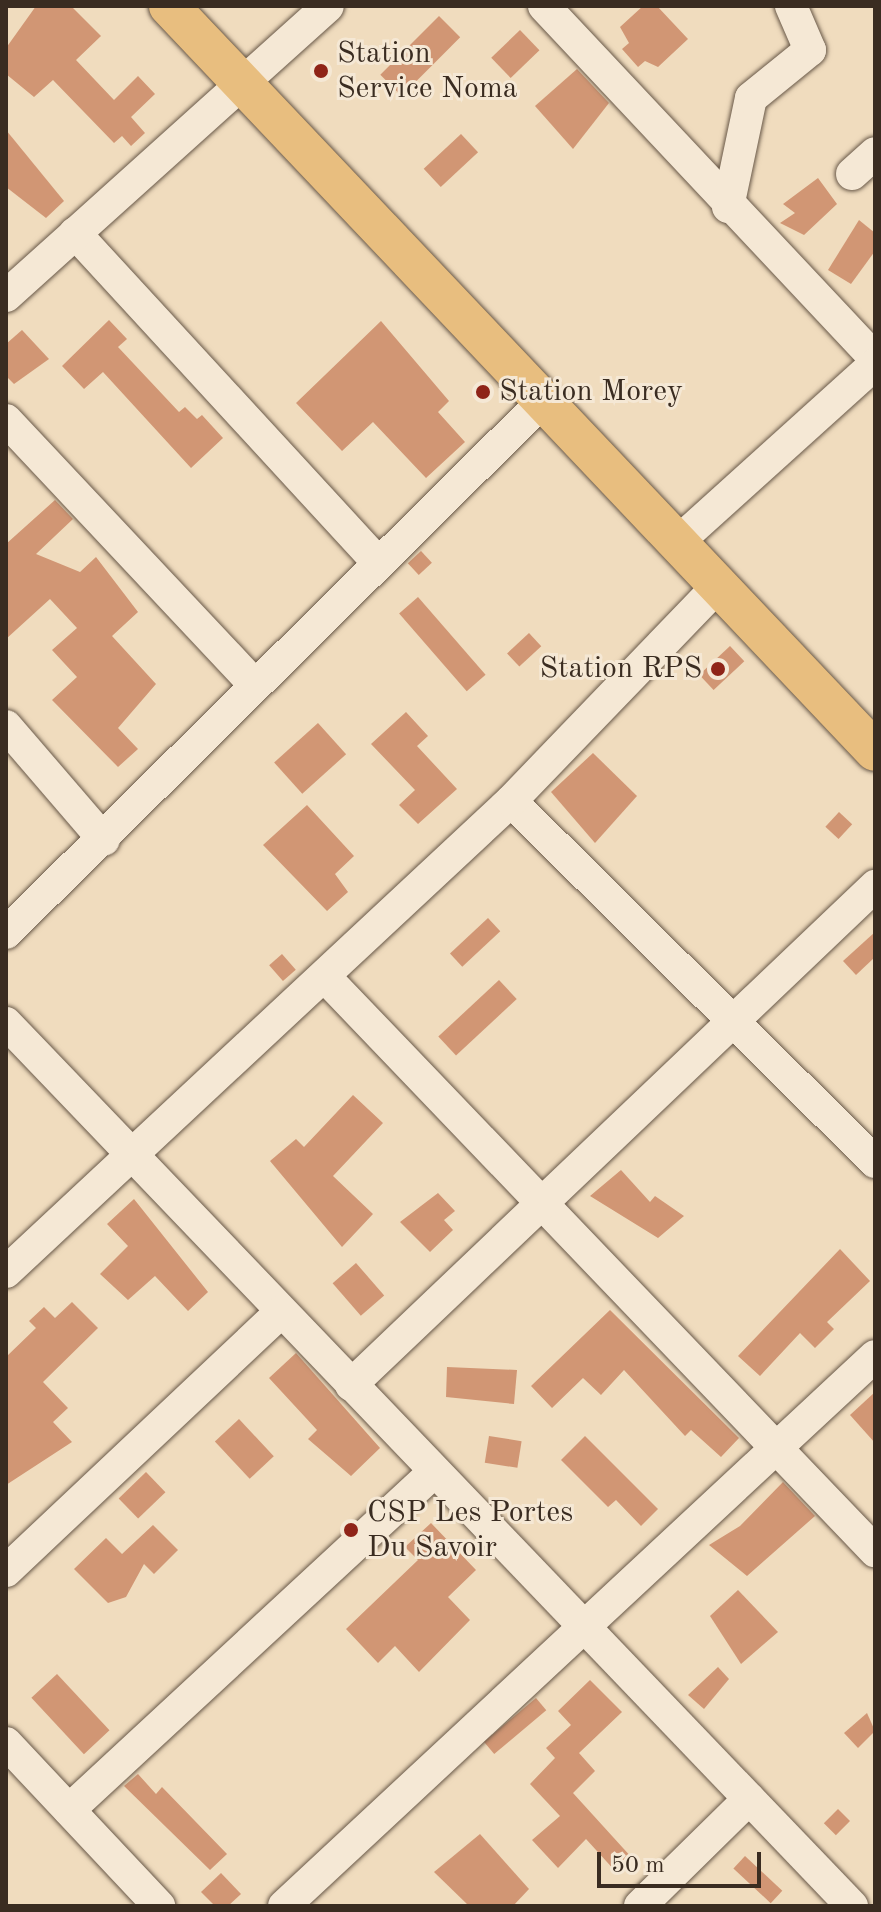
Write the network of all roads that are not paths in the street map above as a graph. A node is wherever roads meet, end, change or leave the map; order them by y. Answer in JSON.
{"nodes":[{"id":1,"x":169,"y":6,"type":"edge"},
{"id":2,"x":328,"y":6,"type":"edge"},
{"id":3,"x":544,"y":6,"type":"edge"},
{"id":4,"x":791,"y":6,"type":"edge"},
{"id":5,"x":241,"y":82,"type":"junction"},
{"id":6,"x":728,"y":207,"type":"junction"},
{"id":7,"x":75,"y":233,"type":"junction"},
{"id":8,"x":9,"y":287,"type":"edge"},
{"id":9,"x":875,"y":361,"type":"edge"},
{"id":10,"x":542,"y":402,"type":"junction"},
{"id":11,"x":6,"y":420,"type":"edge"},
{"id":12,"x":679,"y":541,"type":"junction"},
{"id":13,"x":379,"y":564,"type":"junction"},
{"id":14,"x":719,"y":585,"type":"junction"},
{"id":15,"x":255,"y":685,"type":"junction"},
{"id":16,"x":6,"y":726,"type":"edge"},
{"id":17,"x":875,"y":751,"type":"edge"},
{"id":18,"x":511,"y":801,"type":"junction"},
{"id":19,"x":104,"y":840,"type":"junction"},
{"id":20,"x":875,"y":886,"type":"edge"},
{"id":21,"x":6,"y":933,"type":"edge"},
{"id":22,"x":326,"y":978,"type":"junction"},
{"id":23,"x":733,"y":1021,"type":"junction"},
{"id":24,"x":6,"y":1023,"type":"edge"},
{"id":25,"x":132,"y":1157,"type":"junction"},
{"id":26,"x":875,"y":1162,"type":"edge"},
{"id":27,"x":543,"y":1202,"type":"junction"},
{"id":28,"x":6,"y":1272,"type":"edge"},
{"id":29,"x":281,"y":1312,"type":"junction"},
{"id":30,"x":875,"y":1356,"type":"edge"},
{"id":31,"x":351,"y":1385,"type":"junction"},
{"id":32,"x":776,"y":1448,"type":"junction"},
{"id":33,"x":434,"y":1472,"type":"junction"},
{"id":34,"x":875,"y":1551,"type":"edge"},
{"id":35,"x":6,"y":1571,"type":"edge"},
{"id":36,"x":584,"y":1627,"type":"junction"},
{"id":37,"x":7,"y":1745,"type":"edge"},
{"id":38,"x":749,"y":1799,"type":"junction"},
{"id":39,"x":69,"y":1810,"type":"junction"},
{"id":40,"x":159,"y":1906,"type":"edge"},
{"id":41,"x":284,"y":1906,"type":"edge"},
{"id":42,"x":640,"y":1906,"type":"edge"},
{"id":43,"x":852,"y":1906,"type":"edge"}],
"edges":[{"from":1,"to":5,"type":"main road"},
{"from":2,"to":5,"type":"street"},
{"from":3,"to":6,"type":"street"},
{"from":4,"to":6,"type":"street"},
{"from":5,"to":7,"type":"street"},
{"from":5,"to":10,"type":"main road"},
{"from":6,"to":9,"type":"street"},
{"from":7,"to":8,"type":"street"},
{"from":7,"to":13,"type":"street"},
{"from":9,"to":12,"type":"street"},
{"from":10,"to":12,"type":"main road"},
{"from":10,"to":13,"type":"street"},
{"from":11,"to":15,"type":"street"},
{"from":12,"to":14,"type":"main road"},
{"from":13,"to":15,"type":"street"},
{"from":14,"to":17,"type":"main road"},
{"from":14,"to":18,"type":"street"},
{"from":15,"to":19,"type":"street"},
{"from":16,"to":19,"type":"street"},
{"from":18,"to":22,"type":"street"},
{"from":18,"to":23,"type":"street"},
{"from":19,"to":21,"type":"street"},
{"from":20,"to":23,"type":"street"},
{"from":22,"to":25,"type":"street"},
{"from":22,"to":27,"type":"street"},
{"from":23,"to":26,"type":"street"},
{"from":23,"to":27,"type":"street"},
{"from":24,"to":25,"type":"street"},
{"from":25,"to":28,"type":"street"},
{"from":25,"to":29,"type":"street"},
{"from":27,"to":31,"type":"street"},
{"from":27,"to":32,"type":"street"},
{"from":29,"to":31,"type":"street"},
{"from":29,"to":35,"type":"street"},
{"from":30,"to":32,"type":"street"},
{"from":31,"to":33,"type":"street"},
{"from":32,"to":34,"type":"street"},
{"from":32,"to":36,"type":"street"},
{"from":33,"to":36,"type":"street"},
{"from":33,"to":39,"type":"street"},
{"from":36,"to":38,"type":"street"},
{"from":36,"to":41,"type":"street"},
{"from":37,"to":39,"type":"street"},
{"from":38,"to":42,"type":"street"},
{"from":38,"to":43,"type":"street"},
{"from":39,"to":40,"type":"street"}]}
